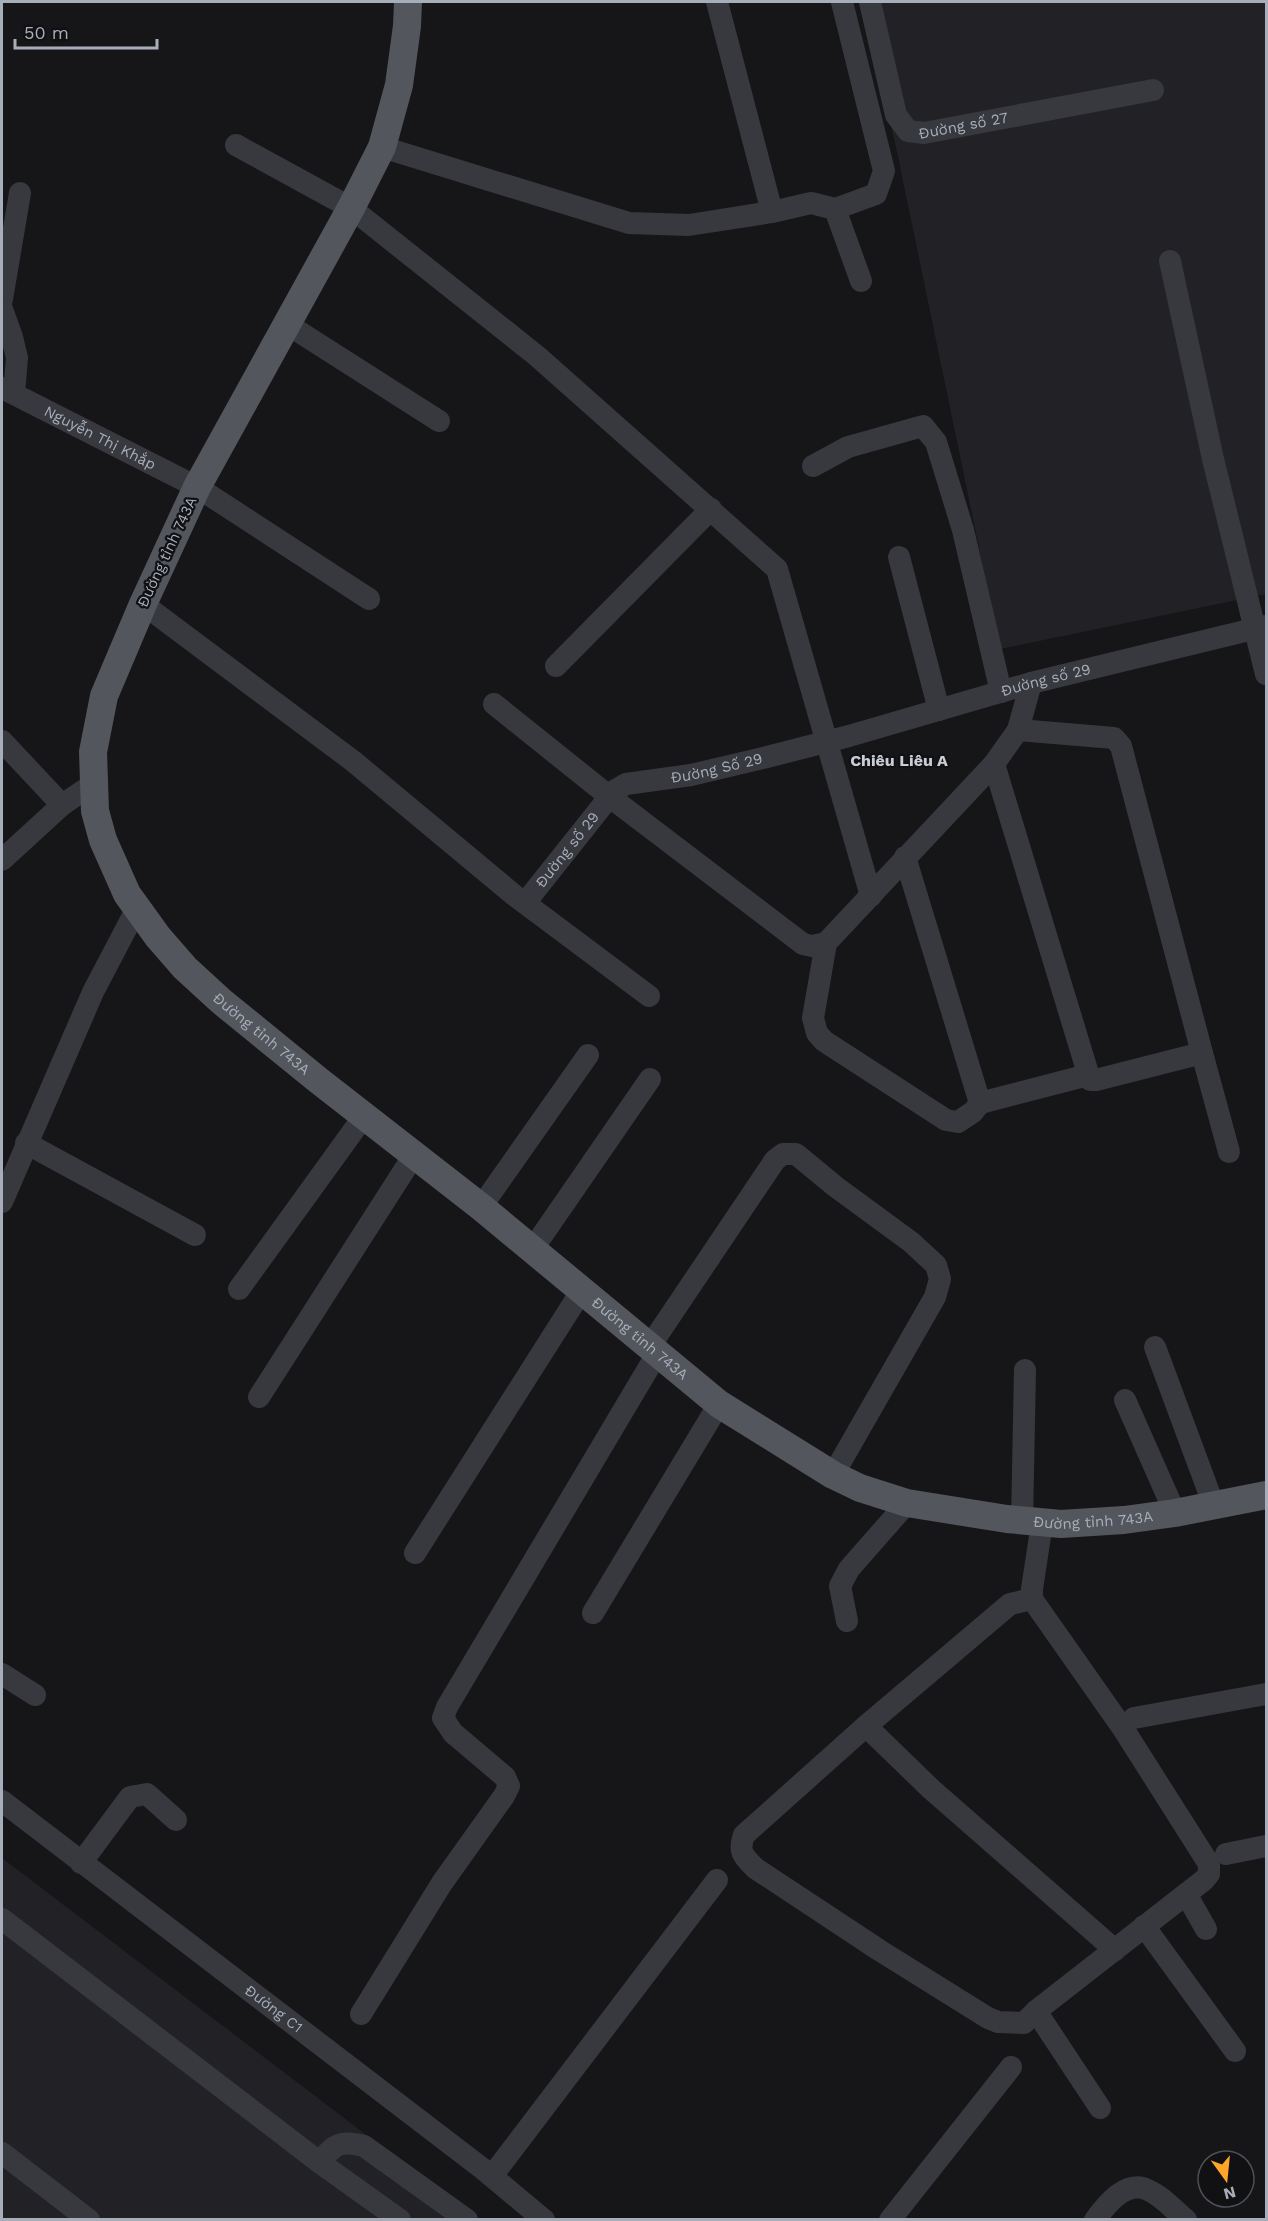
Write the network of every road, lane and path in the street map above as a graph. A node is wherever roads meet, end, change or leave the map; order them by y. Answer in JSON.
{"nodes":[{"id":1,"x":408,"y":2,"type":"edge"},
{"id":2,"x":717,"y":2,"type":"edge"},
{"id":3,"x":842,"y":2,"type":"edge"},
{"id":4,"x":870,"y":2,"type":"edge"},
{"id":5,"x":1153,"y":90,"type":"dead end"},
{"id":6,"x":236,"y":146,"type":"dead end"},
{"id":7,"x":382,"y":147,"type":"junction"},
{"id":8,"x":20,"y":193,"type":"dead end"},
{"id":9,"x":351,"y":208,"type":"junction"},
{"id":10,"x":835,"y":208,"type":"junction"},
{"id":11,"x":772,"y":212,"type":"junction"},
{"id":12,"x":1170,"y":261,"type":"dead end"},
{"id":13,"x":861,"y":281,"type":"dead end"},
{"id":14,"x":2,"y":299,"type":"edge"},
{"id":15,"x":2,"y":309,"type":"edge"},
{"id":16,"x":287,"y":324,"type":"junction"},
{"id":17,"x":6,"y":392,"type":"edge"},
{"id":18,"x":440,"y":421,"type":"dead end"},
{"id":19,"x":813,"y":466,"type":"dead end"},
{"id":20,"x":197,"y":487,"type":"junction"},
{"id":21,"x":711,"y":509,"type":"junction"},
{"id":22,"x":899,"y":557,"type":"dead end"},
{"id":23,"x":369,"y":599,"type":"dead end"},
{"id":24,"x":143,"y":604,"type":"junction"},
{"id":25,"x":1261,"y":627,"type":"edge"},
{"id":26,"x":556,"y":666,"type":"dead end"},
{"id":27,"x":1266,"y":674,"type":"edge"},
{"id":28,"x":1031,"y":683,"type":"junction"},
{"id":29,"x":1001,"y":693,"type":"junction"},
{"id":30,"x":494,"y":705,"type":"dead end"},
{"id":31,"x":939,"y":710,"type":"junction"},
{"id":32,"x":1018,"y":729,"type":"junction"},
{"id":33,"x":2,"y":741,"type":"edge"},
{"id":34,"x":827,"y":742,"type":"junction"},
{"id":35,"x":994,"y":764,"type":"junction"},
{"id":36,"x":93,"y":784,"type":"junction"},
{"id":37,"x":610,"y":797,"type":"junction"},
{"id":38,"x":62,"y":805,"type":"junction"},
{"id":39,"x":904,"y":857,"type":"junction"},
{"id":40,"x":2,"y":860,"type":"edge"},
{"id":41,"x":871,"y":896,"type":"junction"},
{"id":42,"x":525,"y":903,"type":"junction"},
{"id":43,"x":136,"y":910,"type":"junction"},
{"id":44,"x":826,"y":943,"type":"junction"},
{"id":45,"x":649,"y":996,"type":"dead end"},
{"id":46,"x":1203,"y":1053,"type":"junction"},
{"id":47,"x":588,"y":1055,"type":"dead end"},
{"id":48,"x":1088,"y":1075,"type":"junction"},
{"id":49,"x":650,"y":1079,"type":"dead end"},
{"id":50,"x":980,"y":1103,"type":"junction"},
{"id":51,"x":364,"y":1116,"type":"junction"},
{"id":52,"x":26,"y":1143,"type":"junction"},
{"id":53,"x":1229,"y":1152,"type":"dead end"},
{"id":54,"x":414,"y":1155,"type":"junction"},
{"id":55,"x":2,"y":1202,"type":"edge"},
{"id":56,"x":481,"y":1207,"type":"junction"},
{"id":57,"x":195,"y":1235,"type":"dead end"},
{"id":58,"x":532,"y":1250,"type":"junction"},
{"id":59,"x":239,"y":1289,"type":"dead end"},
{"id":60,"x":582,"y":1290,"type":"junction"},
{"id":61,"x":1155,"y":1347,"type":"dead end"},
{"id":62,"x":654,"y":1349,"type":"junction"},
{"id":63,"x":1025,"y":1371,"type":"dead end"},
{"id":64,"x":260,"y":1397,"type":"dead end"},
{"id":65,"x":1125,"y":1400,"type":"dead end"},
{"id":66,"x":719,"y":1404,"type":"junction"},
{"id":67,"x":833,"y":1475,"type":"junction"},
{"id":68,"x":1266,"y":1495,"type":"edge"},
{"id":69,"x":907,"y":1503,"type":"junction"},
{"id":70,"x":1214,"y":1506,"type":"junction"},
{"id":71,"x":1175,"y":1513,"type":"junction"},
{"id":72,"x":1032,"y":1522,"type":"junction"},
{"id":73,"x":415,"y":1553,"type":"dead end"},
{"id":74,"x":1032,"y":1599,"type":"junction"},
{"id":75,"x":593,"y":1613,"type":"dead end"},
{"id":76,"x":847,"y":1621,"type":"dead end"},
{"id":77,"x":2,"y":1674,"type":"edge"},
{"id":78,"x":1266,"y":1694,"type":"edge"},
{"id":79,"x":35,"y":1695,"type":"dead end"},
{"id":80,"x":1134,"y":1718,"type":"dead end"},
{"id":81,"x":866,"y":1726,"type":"junction"},
{"id":82,"x":2,"y":1801,"type":"edge"},
{"id":83,"x":176,"y":1820,"type":"dead end"},
{"id":84,"x":1266,"y":1846,"type":"edge"},
{"id":85,"x":1226,"y":1854,"type":"dead end"},
{"id":86,"x":81,"y":1863,"type":"junction"},
{"id":87,"x":717,"y":1880,"type":"dead end"},
{"id":88,"x":1186,"y":1894,"type":"junction"},
{"id":89,"x":2,"y":1919,"type":"edge"},
{"id":90,"x":1144,"y":1926,"type":"junction"},
{"id":91,"x":1206,"y":1929,"type":"dead end"},
{"id":92,"x":1115,"y":1950,"type":"junction"},
{"id":93,"x":361,"y":2014,"type":"dead end"},
{"id":94,"x":1030,"y":2017,"type":"junction"},
{"id":95,"x":1234,"y":2051,"type":"dead end"},
{"id":96,"x":1011,"y":2067,"type":"dead end"},
{"id":97,"x":1100,"y":2108,"type":"dead end"},
{"id":98,"x":2,"y":2153,"type":"edge"},
{"id":99,"x":319,"y":2162,"type":"junction"},
{"id":100,"x":492,"y":2176,"type":"junction"},
{"id":101,"x":89,"y":2220,"type":"edge"},
{"id":102,"x":400,"y":2220,"type":"edge"},
{"id":103,"x":467,"y":2220,"type":"edge"},
{"id":104,"x":544,"y":2220,"type":"edge"},
{"id":105,"x":890,"y":2220,"type":"edge"},
{"id":106,"x":1095,"y":2220,"type":"edge"},
{"id":107,"x":1186,"y":2220,"type":"edge"}],
"edges":[{"from":1,"to":7,"type":"main road","name":"Đường tỉnh 743A"},
{"from":2,"to":11,"type":"street"},
{"from":3,"to":10,"type":"street"},
{"from":4,"to":5,"type":"street","name":"Đường số 27"},
{"from":6,"to":9,"type":"street"},
{"from":7,"to":9,"type":"main road","name":"Đường tỉnh 743A"},
{"from":7,"to":11,"type":"street"},
{"from":8,"to":14,"type":"street"},
{"from":9,"to":16,"type":"main road","name":"Đường tỉnh 743A"},
{"from":9,"to":21,"type":"street"},
{"from":10,"to":11,"type":"street"},
{"from":10,"to":13,"type":"street"},
{"from":12,"to":25,"type":"street"},
{"from":15,"to":17,"type":"street"},
{"from":16,"to":18,"type":"street"},
{"from":16,"to":20,"type":"main road","name":"Đường tỉnh 743A"},
{"from":17,"to":20,"type":"street","name":"Nguyễn Thị Khắp"},
{"from":19,"to":29,"type":"street"},
{"from":20,"to":23,"type":"street","name":"Nguyễn Thị Khắp"},
{"from":20,"to":24,"type":"main road","name":"Đường tỉnh 743A"},
{"from":21,"to":26,"type":"street"},
{"from":21,"to":34,"type":"street"},
{"from":22,"to":31,"type":"street"},
{"from":24,"to":36,"type":"main road","name":"Đường tỉnh 743A"},
{"from":24,"to":42,"type":"street"},
{"from":25,"to":27,"type":"street"},
{"from":25,"to":28,"type":"street","name":"Đường số 29"},
{"from":28,"to":29,"type":"street","name":"Đường số 29"},
{"from":28,"to":32,"type":"street"},
{"from":29,"to":31,"type":"street","name":"Đường số 29"},
{"from":30,"to":37,"type":"street"},
{"from":31,"to":34,"type":"street","name":"Đường số 29"},
{"from":32,"to":35,"type":"street"},
{"from":32,"to":46,"type":"street"},
{"from":33,"to":38,"type":"street"},
{"from":34,"to":37,"type":"street","name":"Đường Số 29"},
{"from":34,"to":41,"type":"street"},
{"from":35,"to":39,"type":"street"},
{"from":35,"to":48,"type":"street"},
{"from":36,"to":38,"type":"street"},
{"from":36,"to":43,"type":"main road","name":"Đường tỉnh 743A"},
{"from":37,"to":42,"type":"street","name":"Đường số 29"},
{"from":37,"to":44,"type":"street"},
{"from":38,"to":40,"type":"street"},
{"from":39,"to":41,"type":"street"},
{"from":39,"to":50,"type":"street"},
{"from":41,"to":44,"type":"street"},
{"from":42,"to":45,"type":"street"},
{"from":43,"to":51,"type":"main road","name":"Đường tỉnh 743A"},
{"from":43,"to":52,"type":"street"},
{"from":44,"to":50,"type":"street"},
{"from":46,"to":48,"type":"street"},
{"from":46,"to":53,"type":"street"},
{"from":47,"to":56,"type":"street"},
{"from":48,"to":50,"type":"street"},
{"from":49,"to":58,"type":"street"},
{"from":51,"to":54,"type":"main road","name":"Đường tỉnh 743A"},
{"from":51,"to":59,"type":"street"},
{"from":52,"to":55,"type":"street"},
{"from":52,"to":57,"type":"street"},
{"from":54,"to":56,"type":"main road","name":"Đường tỉnh 743A"},
{"from":54,"to":64,"type":"street"},
{"from":56,"to":58,"type":"main road","name":"Đường tỉnh 743A"},
{"from":58,"to":60,"type":"main road","name":"Đường tỉnh 743A"},
{"from":60,"to":62,"type":"main road","name":"Đường tỉnh 743A"},
{"from":60,"to":73,"type":"street"},
{"from":61,"to":70,"type":"street"},
{"from":62,"to":66,"type":"main road","name":"Đường tỉnh 743A"},
{"from":62,"to":67,"type":"street"},
{"from":62,"to":93,"type":"street"},
{"from":63,"to":72,"type":"street"},
{"from":65,"to":71,"type":"street"},
{"from":66,"to":67,"type":"main road","name":"Đường tỉnh 743A"},
{"from":66,"to":75,"type":"street"},
{"from":67,"to":69,"type":"main road","name":"Đường tỉnh 743A"},
{"from":68,"to":70,"type":"main road","name":"Đường tỉnh 743A"},
{"from":69,"to":72,"type":"main road","name":"Đường tỉnh 743A"},
{"from":69,"to":76,"type":"street"},
{"from":70,"to":71,"type":"main road","name":"Đường tỉnh 743A"},
{"from":71,"to":72,"type":"main road","name":"Đường tỉnh 743A"},
{"from":72,"to":74,"type":"street"},
{"from":74,"to":81,"type":"street"},
{"from":74,"to":88,"type":"street"},
{"from":77,"to":79,"type":"street"},
{"from":78,"to":80,"type":"street"},
{"from":81,"to":92,"type":"street"},
{"from":81,"to":94,"type":"street"},
{"from":82,"to":86,"type":"street","name":"Đường C1"},
{"from":83,"to":86,"type":"street"},
{"from":84,"to":85,"type":"street"},
{"from":86,"to":100,"type":"street","name":"Đường C1"},
{"from":87,"to":100,"type":"street"},
{"from":88,"to":90,"type":"street"},
{"from":88,"to":91,"type":"street"},
{"from":89,"to":99,"type":"street"},
{"from":90,"to":92,"type":"street"},
{"from":90,"to":95,"type":"street"},
{"from":92,"to":94,"type":"street"},
{"from":94,"to":97,"type":"street"},
{"from":96,"to":105,"type":"street"},
{"from":98,"to":101,"type":"street"},
{"from":99,"to":102,"type":"street"},
{"from":99,"to":103,"type":"street"},
{"from":100,"to":104,"type":"street","name":"Đường C1"},
{"from":106,"to":107,"type":"street"}]}
